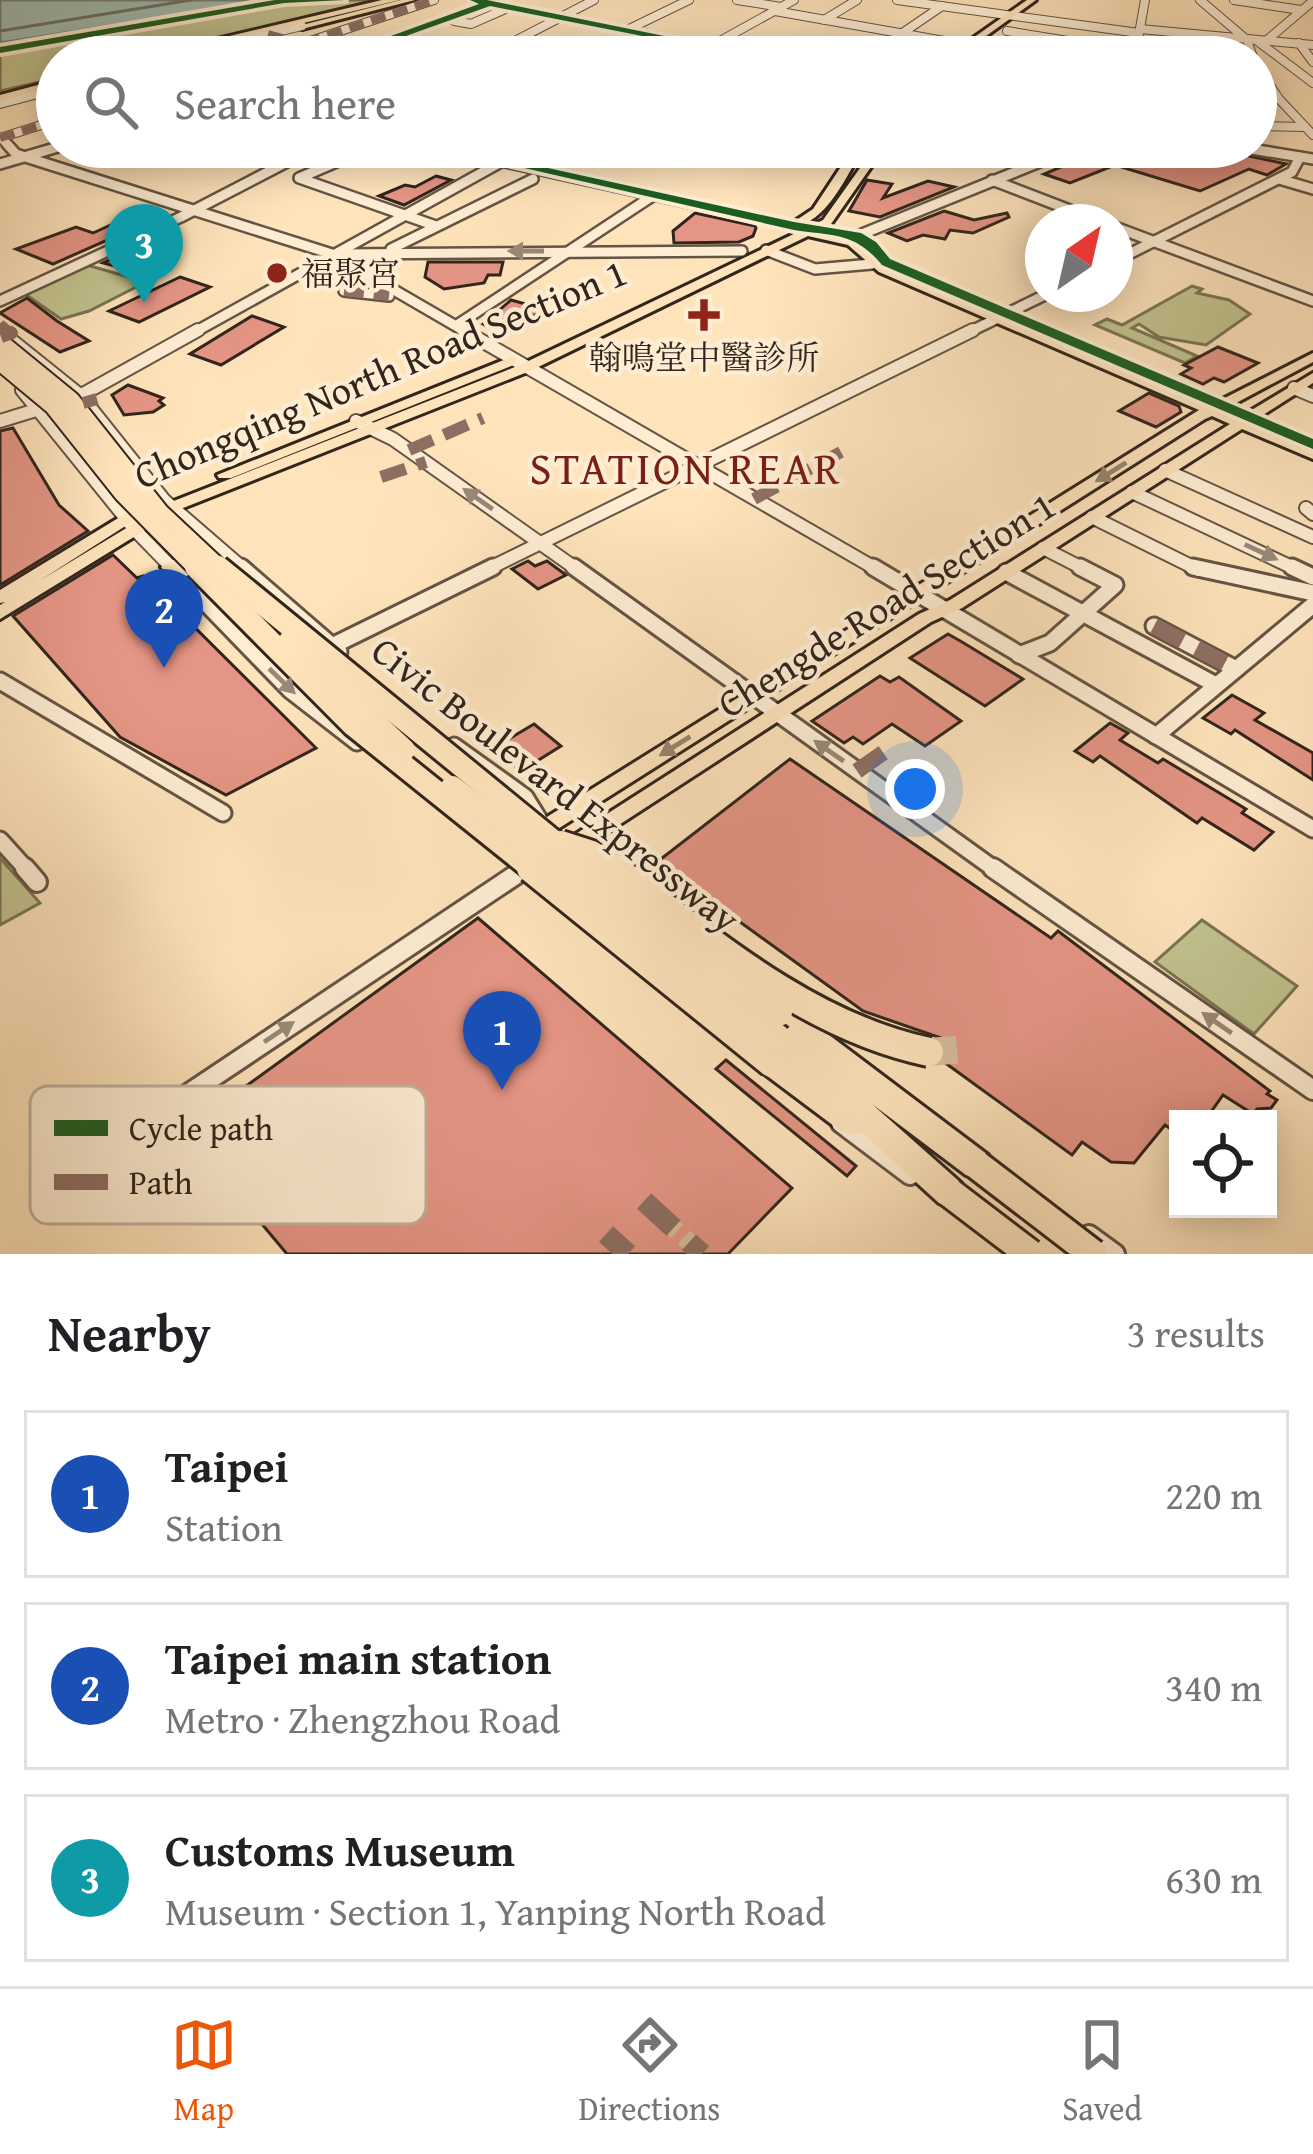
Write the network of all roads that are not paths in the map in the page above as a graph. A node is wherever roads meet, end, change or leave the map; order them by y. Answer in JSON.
{"nodes":[{"id":1,"x":395,"y":0,"type":"edge"},
{"id":2,"x":410,"y":0,"type":"edge"},
{"id":3,"x":434,"y":0,"type":"edge"},
{"id":4,"x":474,"y":0,"type":"edge"},
{"id":5,"x":594,"y":0,"type":"edge"},
{"id":6,"x":689,"y":0,"type":"edge"},
{"id":7,"x":737,"y":0,"type":"edge"},
{"id":8,"x":794,"y":0,"type":"edge"},
{"id":9,"x":857,"y":0,"type":"edge"},
{"id":10,"x":897,"y":0,"type":"edge"},
{"id":11,"x":951,"y":0,"type":"edge"},
{"id":12,"x":1032,"y":0,"type":"edge"},
{"id":13,"x":1145,"y":0,"type":"edge"},
{"id":14,"x":1200,"y":0,"type":"edge"},
{"id":15,"x":1234,"y":0,"type":"edge"},
{"id":16,"x":1313,"y":1,"type":"edge"},
{"id":17,"x":489,"y":2,"type":"edge"},
{"id":18,"x":1046,"y":2,"type":"edge"},
{"id":19,"x":943,"y":6,"type":"junction"},
{"id":20,"x":510,"y":7,"type":"junction"},
{"id":21,"x":778,"y":9,"type":"junction"},
{"id":22,"x":1301,"y":10,"type":"junction"},
{"id":23,"x":1012,"y":16,"type":"junction"},
{"id":24,"x":561,"y":17,"type":"junction"},
{"id":25,"x":1026,"y":18,"type":"junction"},
{"id":26,"x":450,"y":20,"type":"junction"},
{"id":27,"x":824,"y":20,"type":"junction"},
{"id":28,"x":302,"y":26,"type":"junction"},
{"id":29,"x":627,"y":30,"type":"junction"},
{"id":30,"x":1007,"y":31,"type":"junction"},
{"id":31,"x":1139,"y":31,"type":"junction"},
{"id":32,"x":646,"y":33,"type":"junction"},
{"id":33,"x":902,"y":34,"type":"junction"},
{"id":34,"x":239,"y":36,"type":"edge"},
{"id":35,"x":252,"y":36,"type":"edge"},
{"id":36,"x":260,"y":36,"type":"edge"},
{"id":37,"x":325,"y":36,"type":"edge"},
{"id":38,"x":404,"y":36,"type":"edge"},
{"id":39,"x":525,"y":36,"type":"edge"},
{"id":40,"x":640,"y":36,"type":"edge"},
{"id":41,"x":661,"y":36,"type":"edge"},
{"id":42,"x":728,"y":36,"type":"edge"},
{"id":43,"x":911,"y":36,"type":"edge"},
{"id":44,"x":988,"y":36,"type":"edge"},
{"id":45,"x":998,"y":36,"type":"edge"},
{"id":46,"x":1038,"y":36,"type":"edge"},
{"id":47,"x":1138,"y":36,"type":"edge"},
{"id":48,"x":1208,"y":36,"type":"edge"},
{"id":49,"x":1246,"y":36,"type":"edge"},
{"id":50,"x":1272,"y":36,"type":"edge"},
{"id":51,"x":1277,"y":41,"type":"edge"},
{"id":52,"x":1299,"y":44,"type":"junction"},
{"id":53,"x":1313,"y":45,"type":"edge"},
{"id":54,"x":1277,"y":58,"type":"edge"},
{"id":55,"x":1313,"y":62,"type":"edge"},
{"id":56,"x":1277,"y":82,"type":"edge"},
{"id":57,"x":1313,"y":83,"type":"edge"},
{"id":58,"x":36,"y":90,"type":"edge"},
{"id":59,"x":36,"y":91,"type":"edge"},
{"id":60,"x":1277,"y":97,"type":"edge"},
{"id":61,"x":0,"y":99,"type":"edge"},
{"id":62,"x":1297,"y":118,"type":"junction"},
{"id":63,"x":1277,"y":119,"type":"edge"},
{"id":64,"x":1277,"y":125,"type":"edge"},
{"id":65,"x":36,"y":127,"type":"edge"},
{"id":66,"x":1309,"y":131,"type":"edge"},
{"id":67,"x":0,"y":138,"type":"edge"},
{"id":68,"x":1277,"y":153,"type":"edge"},
{"id":69,"x":36,"y":155,"type":"edge"},
{"id":70,"x":1300,"y":157,"type":"junction"},
{"id":71,"x":26,"y":158,"type":"junction"},
{"id":72,"x":1313,"y":159,"type":"edge"},
{"id":73,"x":36,"y":161,"type":"edge"},
{"id":74,"x":0,"y":164,"type":"edge"},
{"id":75,"x":58,"y":168,"type":"edge"},
{"id":76,"x":271,"y":168,"type":"edge"},
{"id":77,"x":322,"y":168,"type":"edge"},
{"id":78,"x":489,"y":168,"type":"edge"},
{"id":79,"x":530,"y":168,"type":"edge"},
{"id":80,"x":845,"y":168,"type":"edge"},
{"id":81,"x":865,"y":168,"type":"edge"},
{"id":82,"x":1023,"y":168,"type":"edge"},
{"id":83,"x":533,"y":178,"type":"dead end"},
{"id":84,"x":1279,"y":179,"type":"junction"},
{"id":85,"x":992,"y":180,"type":"junction"},
{"id":86,"x":1313,"y":189,"type":"edge"},
{"id":87,"x":654,"y":195,"type":"junction"},
{"id":88,"x":1054,"y":204,"type":"edge"},
{"id":89,"x":194,"y":210,"type":"junction"},
{"id":90,"x":403,"y":215,"type":"junction"},
{"id":91,"x":436,"y":226,"type":"junction"},
{"id":92,"x":806,"y":228,"type":"junction"},
{"id":93,"x":1133,"y":233,"type":"edge"},
{"id":94,"x":857,"y":236,"type":"junction"},
{"id":95,"x":1154,"y":241,"type":"junction"},
{"id":96,"x":574,"y":250,"type":"junction"},
{"id":97,"x":766,"y":250,"type":"junction"},
{"id":98,"x":386,"y":251,"type":"junction"},
{"id":99,"x":742,"y":251,"type":"junction"},
{"id":100,"x":1133,"y":252,"type":"edge"},
{"id":101,"x":332,"y":254,"type":"junction"},
{"id":102,"x":872,"y":264,"type":"junction"},
{"id":103,"x":344,"y":291,"type":"dead end"},
{"id":104,"x":389,"y":296,"type":"dead end"},
{"id":105,"x":0,"y":301,"type":"edge"},
{"id":106,"x":1313,"y":301,"type":"edge"},
{"id":107,"x":1025,"y":305,"type":"edge"},
{"id":108,"x":1004,"y":316,"type":"junction"},
{"id":109,"x":457,"y":325,"type":"junction"},
{"id":110,"x":0,"y":334,"type":"edge"},
{"id":111,"x":1313,"y":357,"type":"edge"},
{"id":112,"x":0,"y":361,"type":"edge"},
{"id":113,"x":518,"y":365,"type":"junction"},
{"id":114,"x":0,"y":371,"type":"edge"},
{"id":115,"x":1313,"y":377,"type":"edge"},
{"id":116,"x":1294,"y":388,"type":"junction"},
{"id":117,"x":1313,"y":396,"type":"edge"},
{"id":118,"x":82,"y":400,"type":"junction"},
{"id":119,"x":100,"y":402,"type":"dead end"},
{"id":120,"x":42,"y":408,"type":"junction"},
{"id":121,"x":1217,"y":408,"type":"junction"},
{"id":122,"x":1242,"y":419,"type":"junction"},
{"id":123,"x":356,"y":421,"type":"junction"},
{"id":124,"x":0,"y":422,"type":"edge"},
{"id":125,"x":377,"y":429,"type":"junction"},
{"id":126,"x":1313,"y":444,"type":"edge"},
{"id":127,"x":1313,"y":454,"type":"edge"},
{"id":128,"x":697,"y":465,"type":"junction"},
{"id":129,"x":1165,"y":470,"type":"junction"},
{"id":130,"x":1132,"y":492,"type":"junction"},
{"id":131,"x":160,"y":508,"type":"junction"},
{"id":132,"x":1092,"y":518,"type":"junction"},
{"id":133,"x":131,"y":525,"type":"junction"},
{"id":134,"x":1313,"y":537,"type":"edge"},
{"id":135,"x":542,"y":544,"type":"junction"},
{"id":136,"x":1043,"y":548,"type":"junction"},
{"id":137,"x":226,"y":554,"type":"junction"},
{"id":138,"x":171,"y":567,"type":"junction"},
{"id":139,"x":1006,"y":572,"type":"junction"},
{"id":140,"x":1313,"y":577,"type":"edge"},
{"id":141,"x":230,"y":588,"type":"junction"},
{"id":142,"x":1313,"y":593,"type":"edge"},
{"id":143,"x":916,"y":595,"type":"junction"},
{"id":144,"x":0,"y":598,"type":"edge"},
{"id":145,"x":1313,"y":605,"type":"edge"},
{"id":146,"x":945,"y":611,"type":"junction"},
{"id":147,"x":0,"y":614,"type":"edge"},
{"id":148,"x":1082,"y":614,"type":"junction"},
{"id":149,"x":1154,"y":626,"type":"dead end"},
{"id":150,"x":332,"y":646,"type":"junction"},
{"id":151,"x":1019,"y":655,"type":"junction"},
{"id":152,"x":1236,"y":669,"type":"junction"},
{"id":153,"x":0,"y":681,"type":"edge"},
{"id":154,"x":1216,"y":686,"type":"junction"},
{"id":155,"x":753,"y":698,"type":"junction"},
{"id":156,"x":777,"y":714,"type":"junction"},
{"id":157,"x":1156,"y":736,"type":"junction"},
{"id":158,"x":224,"y":813,"type":"dead end"},
{"id":159,"x":1313,"y":829,"type":"edge"},
{"id":160,"x":544,"y":832,"type":"junction"},
{"id":161,"x":0,"y":840,"type":"edge"},
{"id":162,"x":572,"y":848,"type":"junction"},
{"id":163,"x":515,"y":864,"type":"junction"},
{"id":164,"x":37,"y":882,"type":"dead end"},
{"id":165,"x":779,"y":1040,"type":"junction"},
{"id":166,"x":929,"y":1052,"type":"tunnel mouth"},
{"id":167,"x":196,"y":1086,"type":"edge"},
{"id":168,"x":1313,"y":1090,"type":"edge"},
{"id":169,"x":976,"y":1165,"type":"junction"},
{"id":170,"x":950,"y":1192,"type":"junction"},
{"id":171,"x":1041,"y":1198,"type":"junction"},
{"id":172,"x":1007,"y":1247,"type":"edge"},
{"id":173,"x":1030,"y":1254,"type":"edge"},
{"id":174,"x":1094,"y":1254,"type":"edge"},
{"id":175,"x":1115,"y":1254,"type":"edge"}],
"edges":[{"from":1,"to":34,"type":"highway"},
{"from":2,"to":28,"type":"main road"},
{"from":3,"to":37,"type":"street"},
{"from":4,"to":17,"type":"street"},
{"from":5,"to":24,"type":"street"},
{"from":6,"to":29,"type":"street"},
{"from":7,"to":21,"type":"street"},
{"from":8,"to":21,"type":"street"},
{"from":9,"to":27,"type":"street"},
{"from":10,"to":19,"type":"street"},
{"from":11,"to":19,"type":"street"},
{"from":12,"to":23,"type":"main road"},
{"from":13,"to":31,"type":"street"},
{"from":14,"to":49,"type":"street"},
{"from":15,"to":22,"type":"street"},
{"from":16,"to":22,"type":"street"},
{"from":17,"to":20,"type":"street"},
{"from":17,"to":26,"type":"street"},
{"from":18,"to":25,"type":"main road"},
{"from":19,"to":23,"type":"street"},
{"from":19,"to":33,"type":"street"},
{"from":20,"to":24,"type":"street"},
{"from":20,"to":26,"type":"street"},
{"from":21,"to":27,"type":"street"},
{"from":21,"to":42,"type":"street"},
{"from":22,"to":50,"type":"street"},
{"from":23,"to":25,"type":"street"},
{"from":23,"to":44,"type":"main road"},
{"from":24,"to":29,"type":"street"},
{"from":24,"to":39,"type":"street"},
{"from":25,"to":30,"type":"main road"},
{"from":25,"to":31,"type":"street"},
{"from":26,"to":38,"type":"street"},
{"from":27,"to":33,"type":"street"},
{"from":28,"to":35,"type":"highway"},
{"from":28,"to":36,"type":"street"},
{"from":29,"to":32,"type":"street"},
{"from":30,"to":45,"type":"main road"},
{"from":30,"to":46,"type":"street"},
{"from":31,"to":47,"type":"street"},
{"from":31,"to":48,"type":"street"},
{"from":32,"to":40,"type":"street"},
{"from":32,"to":41,"type":"street"},
{"from":33,"to":43,"type":"street"},
{"from":51,"to":52,"type":"street"},
{"from":52,"to":53,"type":"street"},
{"from":52,"to":55,"type":"street"},
{"from":54,"to":57,"type":"street"},
{"from":56,"to":57,"type":"street"},
{"from":58,"to":61,"type":"highway"},
{"from":59,"to":61,"type":"highway"},
{"from":60,"to":62,"type":"street"},
{"from":62,"to":63,"type":"street"},
{"from":62,"to":66,"type":"street"},
{"from":64,"to":66,"type":"street"},
{"from":65,"to":67,"type":"street"},
{"from":67,"to":71,"type":"street"},
{"from":68,"to":70,"type":"street"},
{"from":69,"to":71,"type":"street"},
{"from":70,"to":72,"type":"street"},
{"from":70,"to":84,"type":"street"},
{"from":71,"to":73,"type":"street"},
{"from":71,"to":74,"type":"street"},
{"from":75,"to":89,"type":"street"},
{"from":76,"to":89,"type":"street"},
{"from":77,"to":90,"type":"street"},
{"from":78,"to":90,"type":"street"},
{"from":79,"to":87,"type":"street"},
{"from":80,"to":92,"type":"main road"},
{"from":81,"to":92,"type":"main road"},
{"from":82,"to":85,"type":"street"},
{"from":83,"to":91,"type":"street"},
{"from":84,"to":86,"type":"street"},
{"from":84,"to":95,"type":"street"},
{"from":85,"to":88,"type":"street"},
{"from":85,"to":94,"type":"street"},
{"from":87,"to":92,"type":"street"},
{"from":87,"to":96,"type":"street"},
{"from":89,"to":101,"type":"street"},
{"from":89,"to":105,"type":"street"},
{"from":90,"to":91,"type":"street"},
{"from":90,"to":101,"type":"street"},
{"from":91,"to":98,"type":"street"},
{"from":92,"to":94,"type":"main road"},
{"from":92,"to":97,"type":"main road","name":"Chongqing North Road Section 1"},
{"from":92,"to":99,"type":"main road","name":"Chongqing North Road Section 1"},
{"from":92,"to":102,"type":"main road"},
{"from":93,"to":95,"type":"street"},
{"from":94,"to":108,"type":"main road"},
{"from":95,"to":100,"type":"street"},
{"from":95,"to":106,"type":"street"},
{"from":96,"to":98,"type":"street","one_way":true},
{"from":96,"to":99,"type":"street"},
{"from":96,"to":109,"type":"street"},
{"from":97,"to":102,"type":"street"},
{"from":97,"to":113,"type":"main road","name":"Chongqing North Road Section 1"},
{"from":98,"to":101,"type":"street"},
{"from":99,"to":113,"type":"main road","name":"Chongqing North Road Section 1"},
{"from":101,"to":109,"type":"street"},
{"from":101,"to":118,"type":"street"},
{"from":102,"to":108,"type":"main road"},
{"from":103,"to":104,"type":"street"},
{"from":107,"to":108,"type":"street"},
{"from":108,"to":121,"type":"main road"},
{"from":108,"to":128,"type":"street"},
{"from":109,"to":113,"type":"street"},
{"from":110,"to":118,"type":"street"},
{"from":110,"to":160,"type":"highway","name":"Civic Boulevard Expressway","bridge":true},
{"from":111,"to":121,"type":"main road","name":"Chengde Road Section 1"},
{"from":112,"to":170,"type":"highway","name":"Civic Boulevard Expressway","bridge":true},
{"from":113,"to":123,"type":"main road","name":"Chongqing North Road Section 1"},
{"from":113,"to":125,"type":"main road","name":"Chongqing North Road Section 1"},
{"from":113,"to":128,"type":"street"},
{"from":114,"to":120,"type":"street"},
{"from":115,"to":116,"type":"main road","name":"Chengde Road Section 1"},
{"from":116,"to":117,"type":"street"},
{"from":116,"to":122,"type":"main road","name":"Chengde Road Section 1"},
{"from":118,"to":119,"type":"street"},
{"from":118,"to":120,"type":"street"},
{"from":118,"to":131,"type":"street"},
{"from":120,"to":124,"type":"street"},
{"from":120,"to":133,"type":"street"},
{"from":121,"to":122,"type":"main road"},
{"from":121,"to":143,"type":"main road","name":"Chengde Road Section 1","one_way":true},
{"from":122,"to":126,"type":"main road"},
{"from":122,"to":127,"type":"main road"},
{"from":122,"to":129,"type":"main road","name":"Chengde Road Section 1"},
{"from":123,"to":125,"type":"street"},
{"from":123,"to":131,"type":"main road","name":"Chongqing North Road Section 1"},
{"from":125,"to":131,"type":"main road","name":"Chongqing North Road Section 1"},
{"from":135,"to":125,"type":"street","one_way":true},
{"from":128,"to":135,"type":"street"},
{"from":128,"to":143,"type":"street"},
{"from":129,"to":130,"type":"main road","name":"Chengde Road Section 1"},
{"from":129,"to":134,"type":"street"},
{"from":130,"to":132,"type":"main road","name":"Chengde Road Section 1"},
{"from":130,"to":140,"type":"street","one_way":true},
{"from":131,"to":133,"type":"main road","name":"Chongqing North Road Section 1"},
{"from":131,"to":137,"type":"street"},
{"from":131,"to":141,"type":"highway"},
{"from":132,"to":136,"type":"main road","name":"Chengde Road Section 1"},
{"from":132,"to":142,"type":"street"},
{"from":133,"to":138,"type":"street"},
{"from":133,"to":144,"type":"main road","name":"Chongqing North Road Section 1"},
{"from":133,"to":147,"type":"main road","name":"Chongqing North Road Section 1"},
{"from":135,"to":150,"type":"street"},
{"from":135,"to":155,"type":"street"},
{"from":136,"to":139,"type":"main road","name":"Chengde Road Section 1"},
{"from":136,"to":148,"type":"street"},
{"from":137,"to":141,"type":"highway"},
{"from":137,"to":150,"type":"street"},
{"from":138,"to":141,"type":"highway"},
{"from":138,"to":163,"type":"street","one_way":true},
{"from":139,"to":146,"type":"main road","name":"Chengde Road Section 1"},
{"from":139,"to":148,"type":"street"},
{"from":141,"to":165,"type":"highway","bridge":true},
{"from":143,"to":146,"type":"street"},
{"from":143,"to":155,"type":"main road","name":"Chengde Road Section 1"},
{"from":145,"to":152,"type":"street"},
{"from":146,"to":151,"type":"street"},
{"from":146,"to":156,"type":"main road","name":"Chengde Road Section 1"},
{"from":148,"to":151,"type":"street"},
{"from":148,"to":154,"type":"street"},
{"from":149,"to":152,"type":"street"},
{"from":150,"to":160,"type":"street"},
{"from":151,"to":157,"type":"street"},
{"from":152,"to":154,"type":"street"},
{"from":153,"to":158,"type":"street"},
{"from":154,"to":157,"type":"street"},
{"from":155,"to":156,"type":"street"},
{"from":155,"to":160,"type":"main road","name":"Chengde Road Section 1","one_way":true},
{"from":156,"to":162,"type":"main road","name":"Chengde Road Section 1"},
{"from":168,"to":156,"type":"street","one_way":true},
{"from":157,"to":159,"type":"street"},
{"from":160,"to":162,"type":"street"},
{"from":160,"to":163,"type":"main road","name":"Chengde Road Section 1"},
{"from":160,"to":166,"type":"highway","bridge":true},
{"from":160,"to":169,"type":"highway","name":"Civic Boulevard Expressway","bridge":true},
{"from":161,"to":164,"type":"street"},
{"from":162,"to":163,"type":"main road","name":"Chengde Road Section 1"},
{"from":162,"to":171,"type":"street"},
{"from":167,"to":163,"type":"street","one_way":true},
{"from":163,"to":172,"type":"street"},
{"from":165,"to":169,"type":"highway"},
{"from":165,"to":170,"type":"highway"},
{"from":169,"to":174,"type":"highway","name":"Civic Boulevard Expressway","bridge":true},
{"from":170,"to":173,"type":"highway","name":"Civic Boulevard Expressway","bridge":true},
{"from":171,"to":172,"type":"street"},
{"from":171,"to":175,"type":"street"}]}
